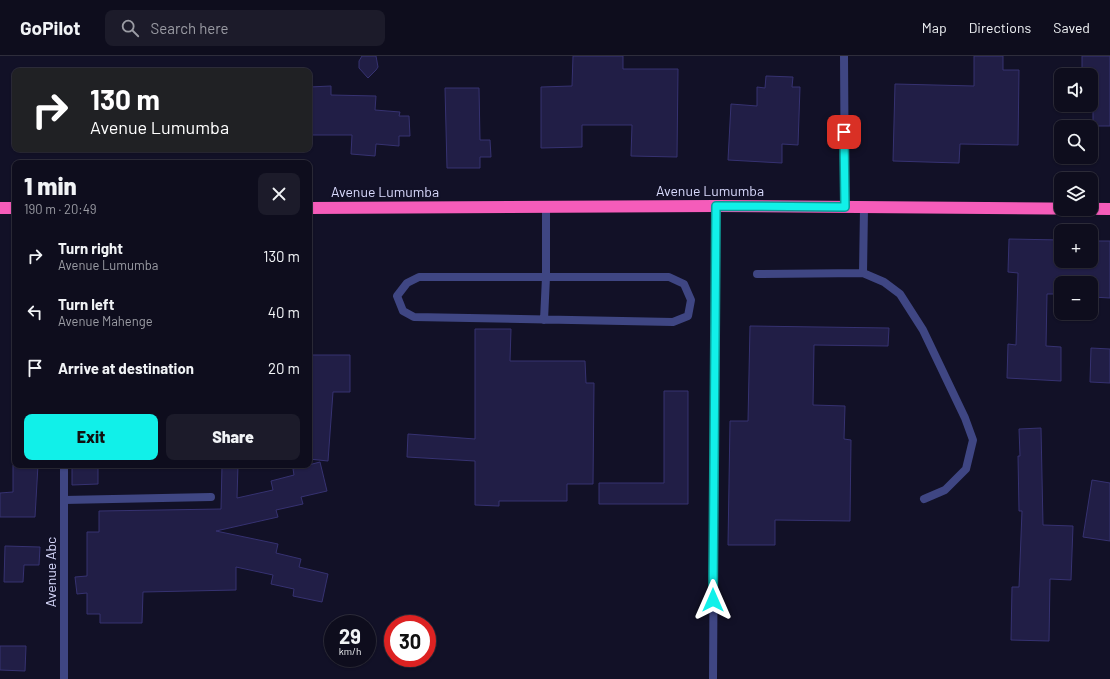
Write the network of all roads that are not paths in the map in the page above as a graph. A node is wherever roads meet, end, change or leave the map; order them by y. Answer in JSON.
{"nodes":[{"id":1,"x":844,"y":56,"type":"edge"},
{"id":2,"x":716,"y":206,"type":"junction"},
{"id":3,"x":546,"y":207,"type":"junction"},
{"id":4,"x":845,"y":207,"type":"junction"},
{"id":5,"x":0,"y":208,"type":"edge"},
{"id":6,"x":12,"y":208,"type":"edge"},
{"id":7,"x":312,"y":208,"type":"edge"},
{"id":8,"x":864,"y":208,"type":"junction"},
{"id":9,"x":1110,"y":210,"type":"edge"},
{"id":10,"x":863,"y":273,"type":"junction"},
{"id":11,"x":758,"y":274,"type":"dead end"},
{"id":12,"x":546,"y":277,"type":"junction"},
{"id":13,"x":544,"y":320,"type":"junction"},
{"id":14,"x":64,"y":468,"type":"edge"},
{"id":15,"x":211,"y":497,"type":"dead end"},
{"id":16,"x":924,"y":499,"type":"dead end"},
{"id":17,"x":64,"y":500,"type":"junction"},
{"id":18,"x":64,"y":679,"type":"edge"},
{"id":19,"x":712,"y":679,"type":"edge"}],
"edges":[{"from":1,"to":4,"type":"street"},
{"from":2,"to":3,"type":"highway","name":"Avenue Lumumba"},
{"from":2,"to":4,"type":"highway","name":"Avenue Lumumba"},
{"from":2,"to":19,"type":"street"},
{"from":3,"to":7,"type":"highway","name":"Avenue Lumumba"},
{"from":3,"to":12,"type":"street"},
{"from":4,"to":8,"type":"highway","name":"Avenue Lumumba"},
{"from":5,"to":6,"type":"highway"},
{"from":8,"to":9,"type":"highway","name":"Avenue Lumumba"},
{"from":8,"to":10,"type":"street"},
{"from":10,"to":11,"type":"street"},
{"from":10,"to":16,"type":"street"},
{"from":12,"to":13,"type":"street"},
{"from":12,"to":13,"type":"street"},
{"from":12,"to":13,"type":"street"},
{"from":14,"to":17,"type":"street","name":"Avenue Abc"},
{"from":15,"to":17,"type":"street"},
{"from":17,"to":18,"type":"street","name":"Avenue Abc"}]}
